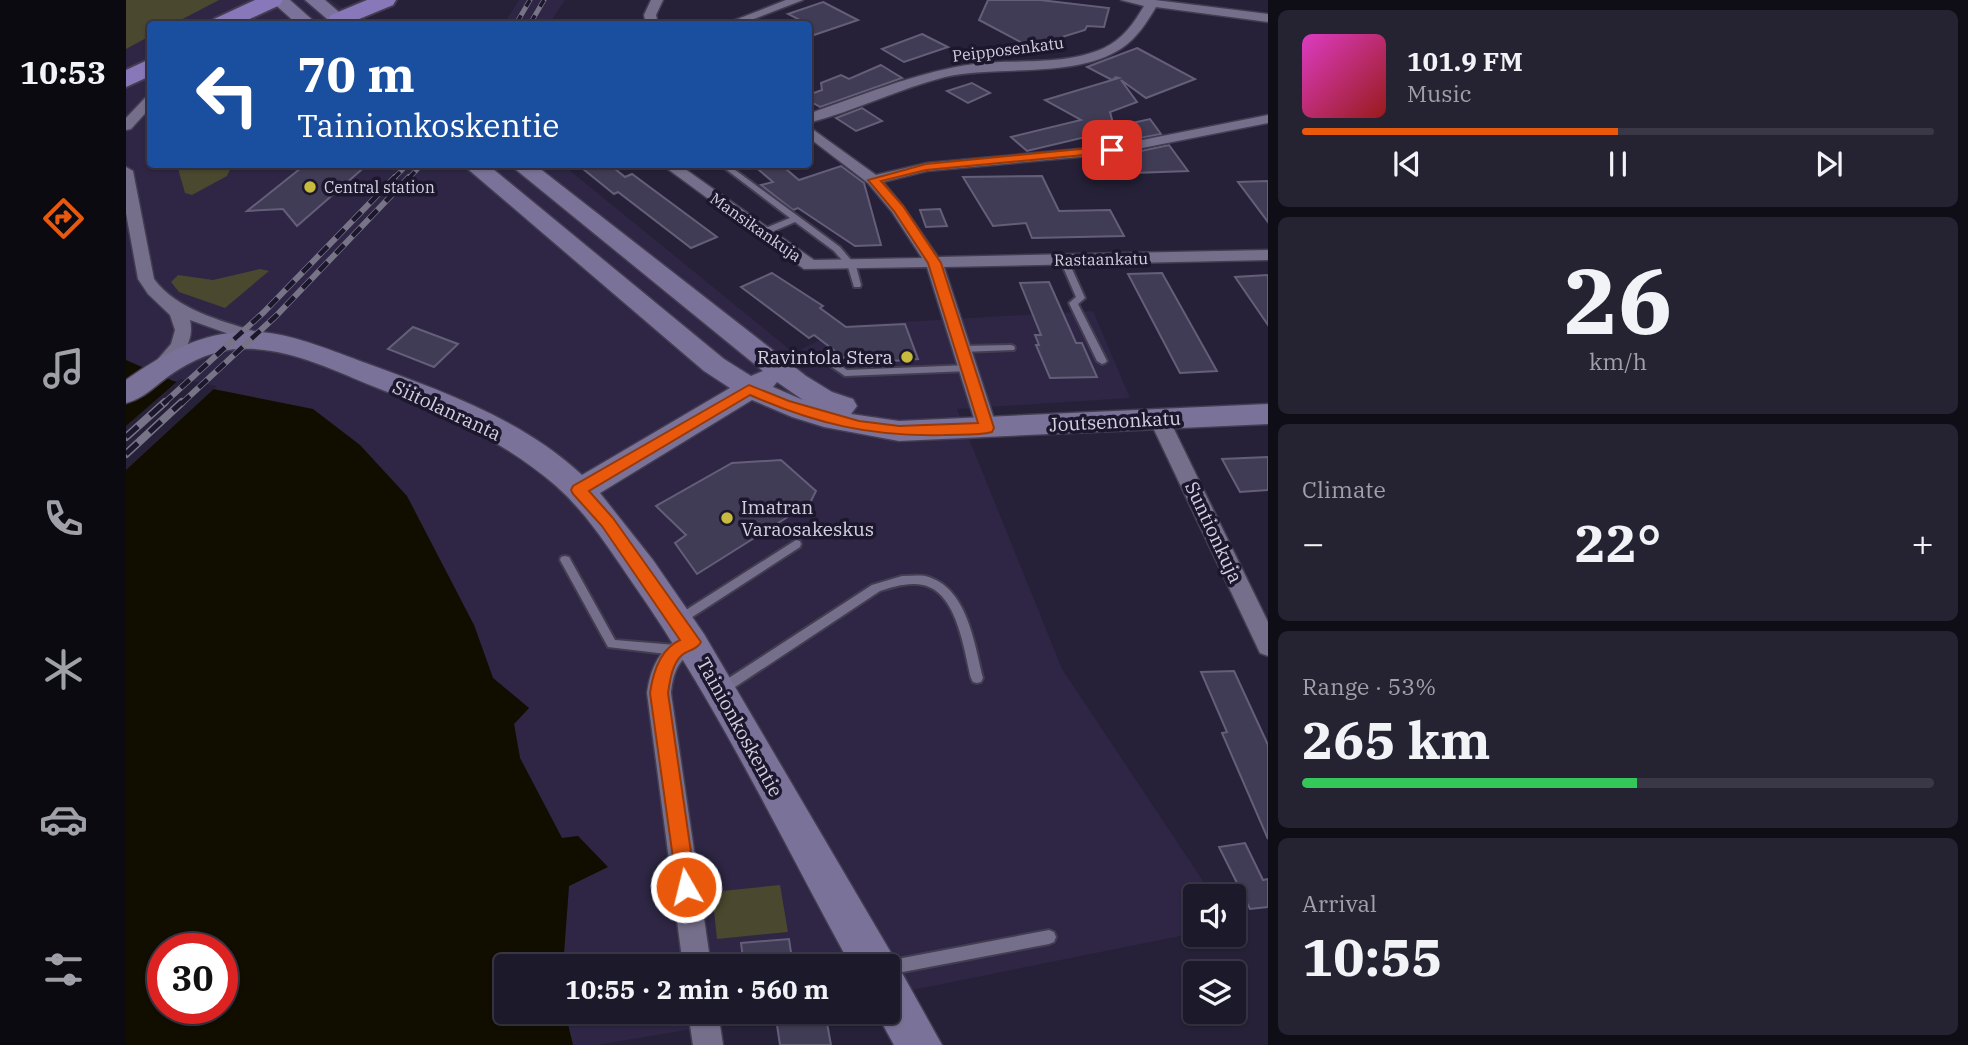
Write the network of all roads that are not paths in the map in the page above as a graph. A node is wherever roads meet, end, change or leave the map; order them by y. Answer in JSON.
{"nodes":[{"id":1,"x":242,"y":0,"type":"edge"},
{"id":2,"x":264,"y":0,"type":"edge"},
{"id":3,"x":272,"y":0,"type":"edge"},
{"id":4,"x":279,"y":0,"type":"edge"},
{"id":5,"x":314,"y":0,"type":"edge"},
{"id":6,"x":385,"y":0,"type":"edge"},
{"id":7,"x":657,"y":0,"type":"edge"},
{"id":8,"x":797,"y":0,"type":"edge"},
{"id":9,"x":1127,"y":0,"type":"edge"},
{"id":10,"x":1152,"y":3,"type":"junction"},
{"id":11,"x":1268,"y":18,"type":"edge"},
{"id":12,"x":204,"y":21,"type":"edge"},
{"id":13,"x":227,"y":21,"type":"edge"},
{"id":14,"x":228,"y":21,"type":"edge"},
{"id":15,"x":304,"y":21,"type":"edge"},
{"id":16,"x":334,"y":21,"type":"edge"},
{"id":17,"x":340,"y":21,"type":"edge"},
{"id":18,"x":651,"y":21,"type":"edge"},
{"id":19,"x":739,"y":21,"type":"edge"},
{"id":20,"x":147,"y":54,"type":"edge"},
{"id":21,"x":126,"y":66,"type":"edge"},
{"id":22,"x":147,"y":68,"type":"edge"},
{"id":23,"x":126,"y":80,"type":"edge"},
{"id":24,"x":147,"y":104,"type":"edge"},
{"id":25,"x":812,"y":118,"type":"edge"},
{"id":26,"x":1268,"y":119,"type":"edge"},
{"id":27,"x":126,"y":126,"type":"edge"},
{"id":28,"x":812,"y":133,"type":"edge"},
{"id":29,"x":478,"y":168,"type":"edge"},
{"id":30,"x":525,"y":168,"type":"edge"},
{"id":31,"x":674,"y":168,"type":"edge"},
{"id":32,"x":727,"y":168,"type":"edge"},
{"id":33,"x":126,"y":171,"type":"edge"},
{"id":34,"x":873,"y":180,"type":"junction"},
{"id":35,"x":795,"y":219,"type":"junction"},
{"id":36,"x":764,"y":232,"type":"junction"},
{"id":37,"x":1268,"y":255,"type":"edge"},
{"id":38,"x":1064,"y":260,"type":"junction"},
{"id":39,"x":934,"y":263,"type":"junction"},
{"id":40,"x":852,"y":265,"type":"junction"},
{"id":41,"x":857,"y":285,"type":"dead end"},
{"id":42,"x":171,"y":304,"type":"junction"},
{"id":43,"x":262,"y":340,"type":"junction"},
{"id":44,"x":1011,"y":348,"type":"dead end"},
{"id":45,"x":962,"y":349,"type":"junction"},
{"id":46,"x":825,"y":359,"type":"dead end"},
{"id":47,"x":1102,"y":361,"type":"dead end"},
{"id":48,"x":160,"y":367,"type":"junction"},
{"id":49,"x":969,"y":368,"type":"junction"},
{"id":50,"x":779,"y":370,"type":"junction"},
{"id":51,"x":749,"y":389,"type":"junction"},
{"id":52,"x":126,"y":394,"type":"edge"},
{"id":53,"x":1268,"y":414,"type":"edge"},
{"id":54,"x":1159,"y":419,"type":"junction"},
{"id":55,"x":974,"y":429,"type":"junction"},
{"id":56,"x":579,"y":490,"type":"junction"},
{"id":57,"x":796,"y":544,"type":"dead end"},
{"id":58,"x":565,"y":560,"type":"dead end"},
{"id":59,"x":682,"y":638,"type":"junction"},
{"id":60,"x":1268,"y":646,"type":"edge"},
{"id":61,"x":977,"y":678,"type":"dead end"},
{"id":62,"x":720,"y":691,"type":"junction"},
{"id":63,"x":1049,"y":937,"type":"dead end"},
{"id":64,"x":695,"y":954,"type":"edge"},
{"id":65,"x":868,"y":954,"type":"edge"},
{"id":66,"x":900,"y":966,"type":"edge"},
{"id":67,"x":900,"y":1011,"type":"edge"},
{"id":68,"x":705,"y":1024,"type":"edge"},
{"id":69,"x":708,"y":1045,"type":"edge"},
{"id":70,"x":919,"y":1045,"type":"edge"}],
"edges":[{"from":1,"to":12,"type":"highway"},
{"from":2,"to":13,"type":"highway"},
{"from":3,"to":14,"type":"highway"},
{"from":4,"to":15,"type":"main road"},
{"from":5,"to":16,"type":"main road"},
{"from":6,"to":17,"type":"highway"},
{"from":7,"to":18,"type":"street"},
{"from":8,"to":19,"type":"street"},
{"from":9,"to":10,"type":"street"},
{"from":10,"to":11,"type":"street"},
{"from":10,"to":25,"type":"street","name":"Peipposenkatu"},
{"from":20,"to":21,"type":"highway"},
{"from":22,"to":23,"type":"highway"},
{"from":24,"to":27,"type":"street"},
{"from":26,"to":34,"type":"street"},
{"from":28,"to":34,"type":"street"},
{"from":29,"to":51,"type":"main road"},
{"from":30,"to":50,"type":"main road"},
{"from":31,"to":36,"type":"street","name":"Mansikankuja"},
{"from":32,"to":35,"type":"lane"},
{"from":33,"to":42,"type":"street"},
{"from":34,"to":39,"type":"street"},
{"from":35,"to":36,"type":"lane"},
{"from":35,"to":40,"type":"lane"},
{"from":36,"to":40,"type":"street","name":"Mansikankuja"},
{"from":37,"to":38,"type":"street","name":"Rastaankatu"},
{"from":38,"to":39,"type":"street","name":"Rastaankatu"},
{"from":38,"to":47,"type":"lane"},
{"from":39,"to":40,"type":"street","name":"Mansikankuja"},
{"from":39,"to":45,"type":"street"},
{"from":40,"to":41,"type":"lane"},
{"from":42,"to":43,"type":"street"},
{"from":42,"to":48,"type":"street"},
{"from":43,"to":48,"type":"main road"},
{"from":43,"to":56,"type":"main road","name":"Siitolanranta"},
{"from":44,"to":45,"type":"lane"},
{"from":45,"to":49,"type":"street"},
{"from":46,"to":49,"type":"lane"},
{"from":48,"to":52,"type":"main road"},
{"from":49,"to":55,"type":"street"},
{"from":50,"to":51,"type":"main road"},
{"from":50,"to":55,"type":"main road","name":"Joutsenonkatu"},
{"from":51,"to":55,"type":"main road","name":"Joutsenonkatu"},
{"from":51,"to":56,"type":"main road"},
{"from":53,"to":54,"type":"main road","name":"Joutsenonkatu"},
{"from":54,"to":55,"type":"main road","name":"Joutsenonkatu"},
{"from":54,"to":60,"type":"street","name":"Suntionkuja"},
{"from":56,"to":59,"type":"main road","name":"Tainionkoskentie"},
{"from":57,"to":59,"type":"lane"},
{"from":58,"to":59,"type":"lane"},
{"from":59,"to":62,"type":"main road","name":"Tainionkoskentie"},
{"from":59,"to":64,"type":"street"},
{"from":61,"to":62,"type":"lane"},
{"from":62,"to":65,"type":"main road","name":"Tainionkoskentie"},
{"from":63,"to":66,"type":"lane"},
{"from":67,"to":70,"type":"main road"},
{"from":68,"to":69,"type":"street"}]}
